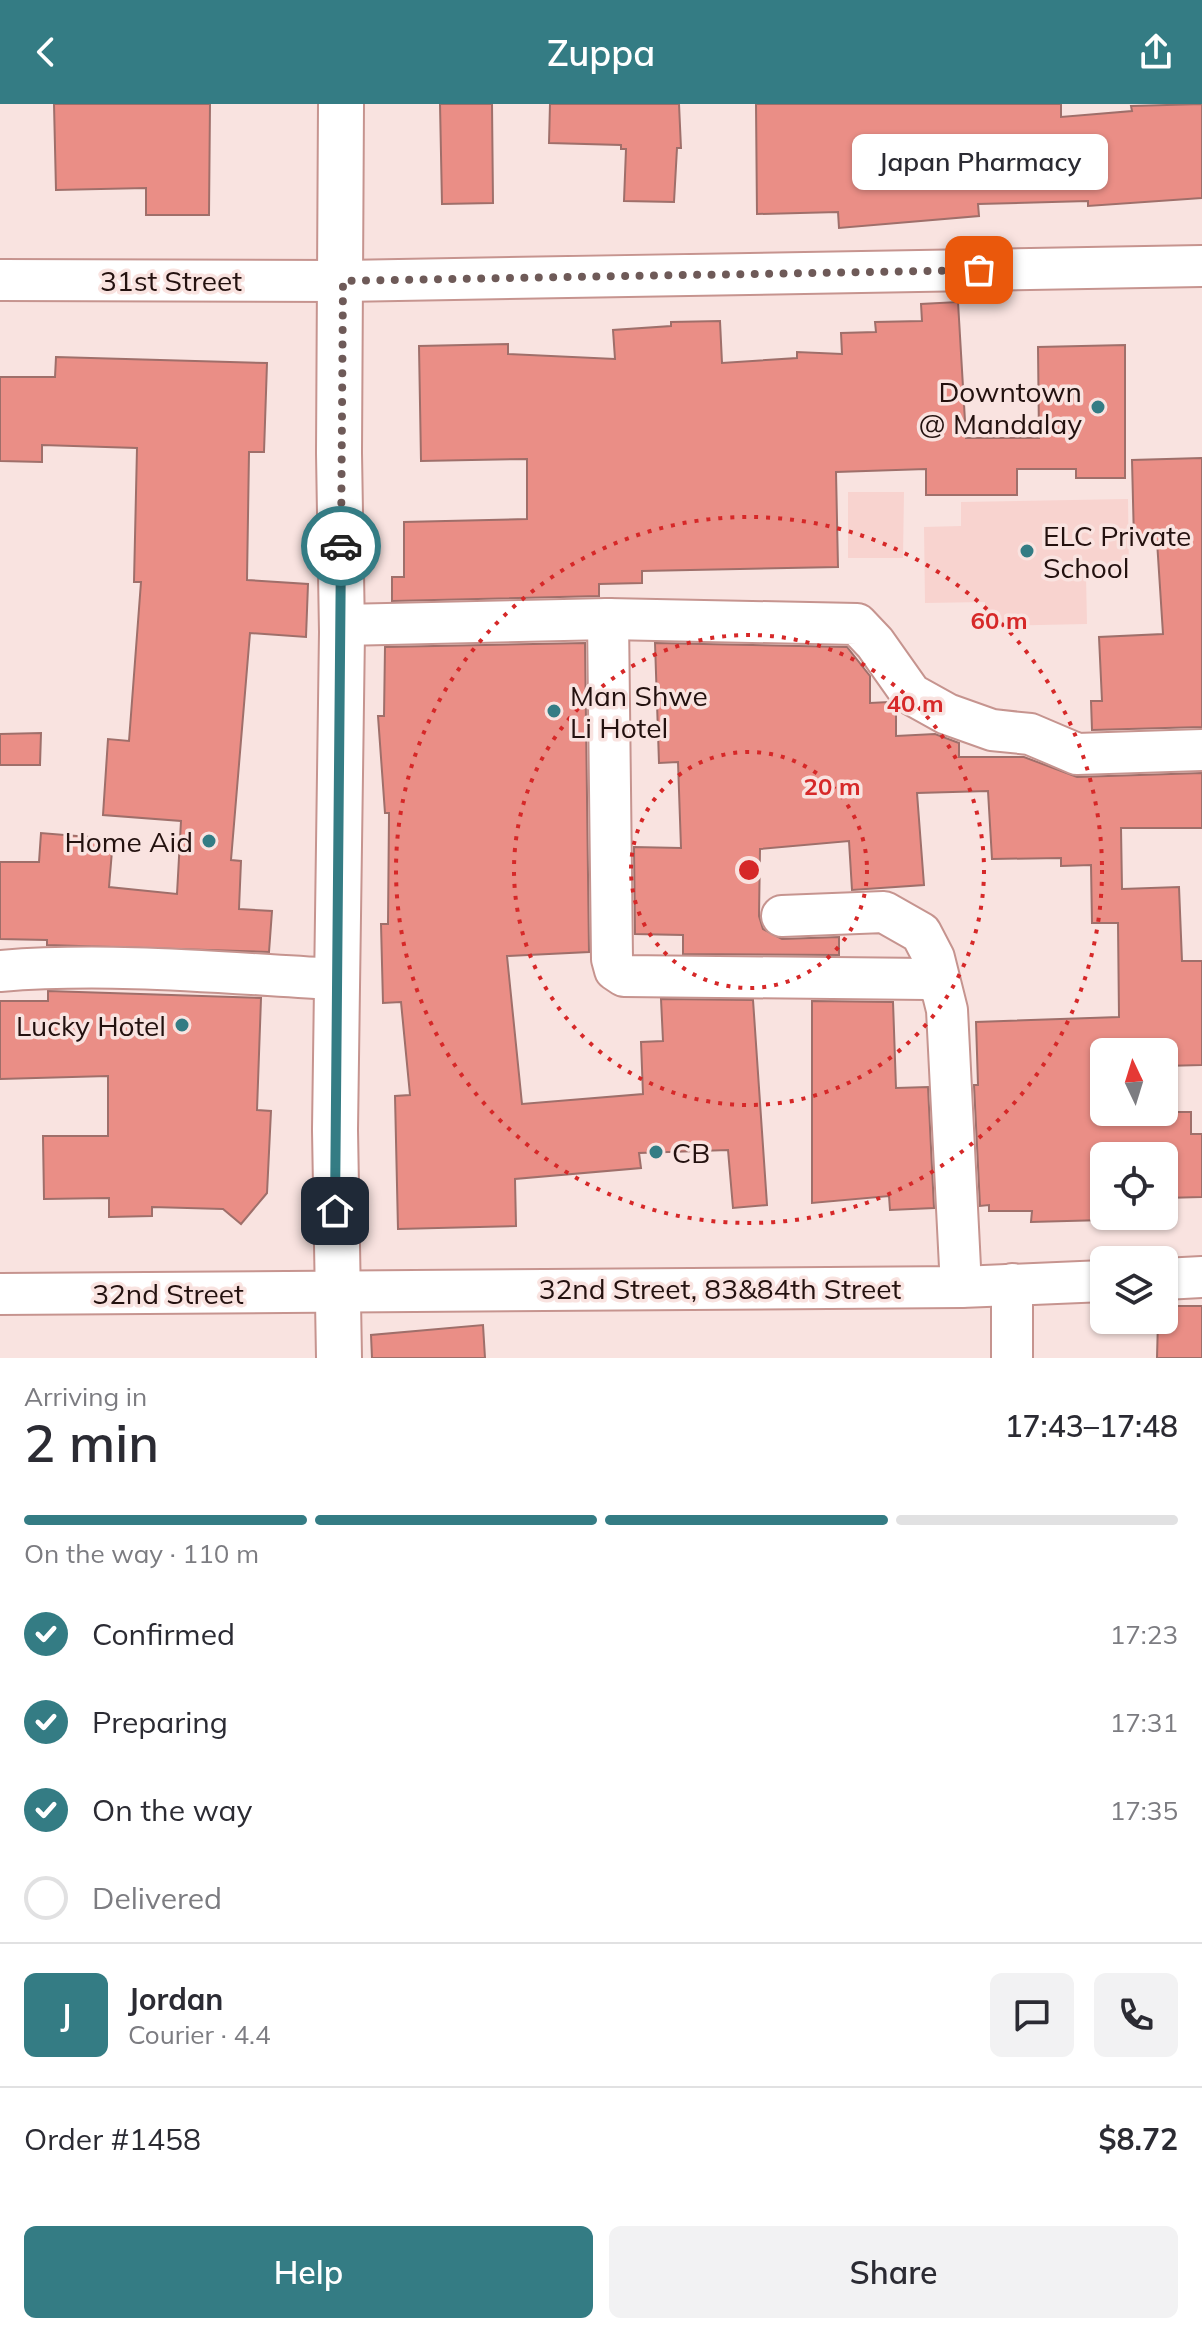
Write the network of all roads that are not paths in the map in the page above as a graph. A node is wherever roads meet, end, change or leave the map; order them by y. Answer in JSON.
{"nodes":[{"id":1,"x":341,"y":104,"type":"edge"},
{"id":2,"x":1202,"y":266,"type":"edge"},
{"id":3,"x":0,"y":280,"type":"edge"},
{"id":4,"x":343,"y":281,"type":"junction"},
{"id":5,"x":608,"y":619,"type":"junction"},
{"id":6,"x":342,"y":625,"type":"junction"},
{"id":7,"x":1202,"y":750,"type":"edge"},
{"id":8,"x":782,"y":916,"type":"dead end"},
{"id":9,"x":0,"y":971,"type":"edge"},
{"id":10,"x":336,"y":979,"type":"junction"},
{"id":11,"x":939,"y":984,"type":"junction"},
{"id":12,"x":1202,"y":1277,"type":"edge"},
{"id":13,"x":1178,"y":1278,"type":"edge"},
{"id":14,"x":1090,"y":1281,"type":"edge"},
{"id":15,"x":1012,"y":1284,"type":"junction"},
{"id":16,"x":961,"y":1287,"type":"junction"},
{"id":17,"x":336,"y":1291,"type":"junction"},
{"id":18,"x":0,"y":1294,"type":"edge"},
{"id":19,"x":339,"y":1358,"type":"edge"},
{"id":20,"x":1012,"y":1358,"type":"edge"}],
"edges":[{"from":1,"to":4,"type":"main road"},
{"from":2,"to":4,"type":"street","name":"31st Street"},
{"from":3,"to":4,"type":"street","name":"31st Street"},
{"from":4,"to":6,"type":"main road"},
{"from":5,"to":6,"type":"street"},
{"from":5,"to":7,"type":"street"},
{"from":5,"to":11,"type":"street"},
{"from":6,"to":10,"type":"main road"},
{"from":8,"to":11,"type":"street"},
{"from":9,"to":10,"type":"street"},
{"from":10,"to":17,"type":"main road"},
{"from":11,"to":16,"type":"street"},
{"from":12,"to":13,"type":"street"},
{"from":14,"to":15,"type":"street","name":"32nd Street, 83&84th Street"},
{"from":15,"to":16,"type":"street","name":"32nd Street, 83&84th Street"},
{"from":15,"to":20,"type":"street"},
{"from":16,"to":17,"type":"street","name":"32nd Street, 83&84th Street"},
{"from":17,"to":18,"type":"street","name":"32nd Street"},
{"from":17,"to":19,"type":"main road"}]}
